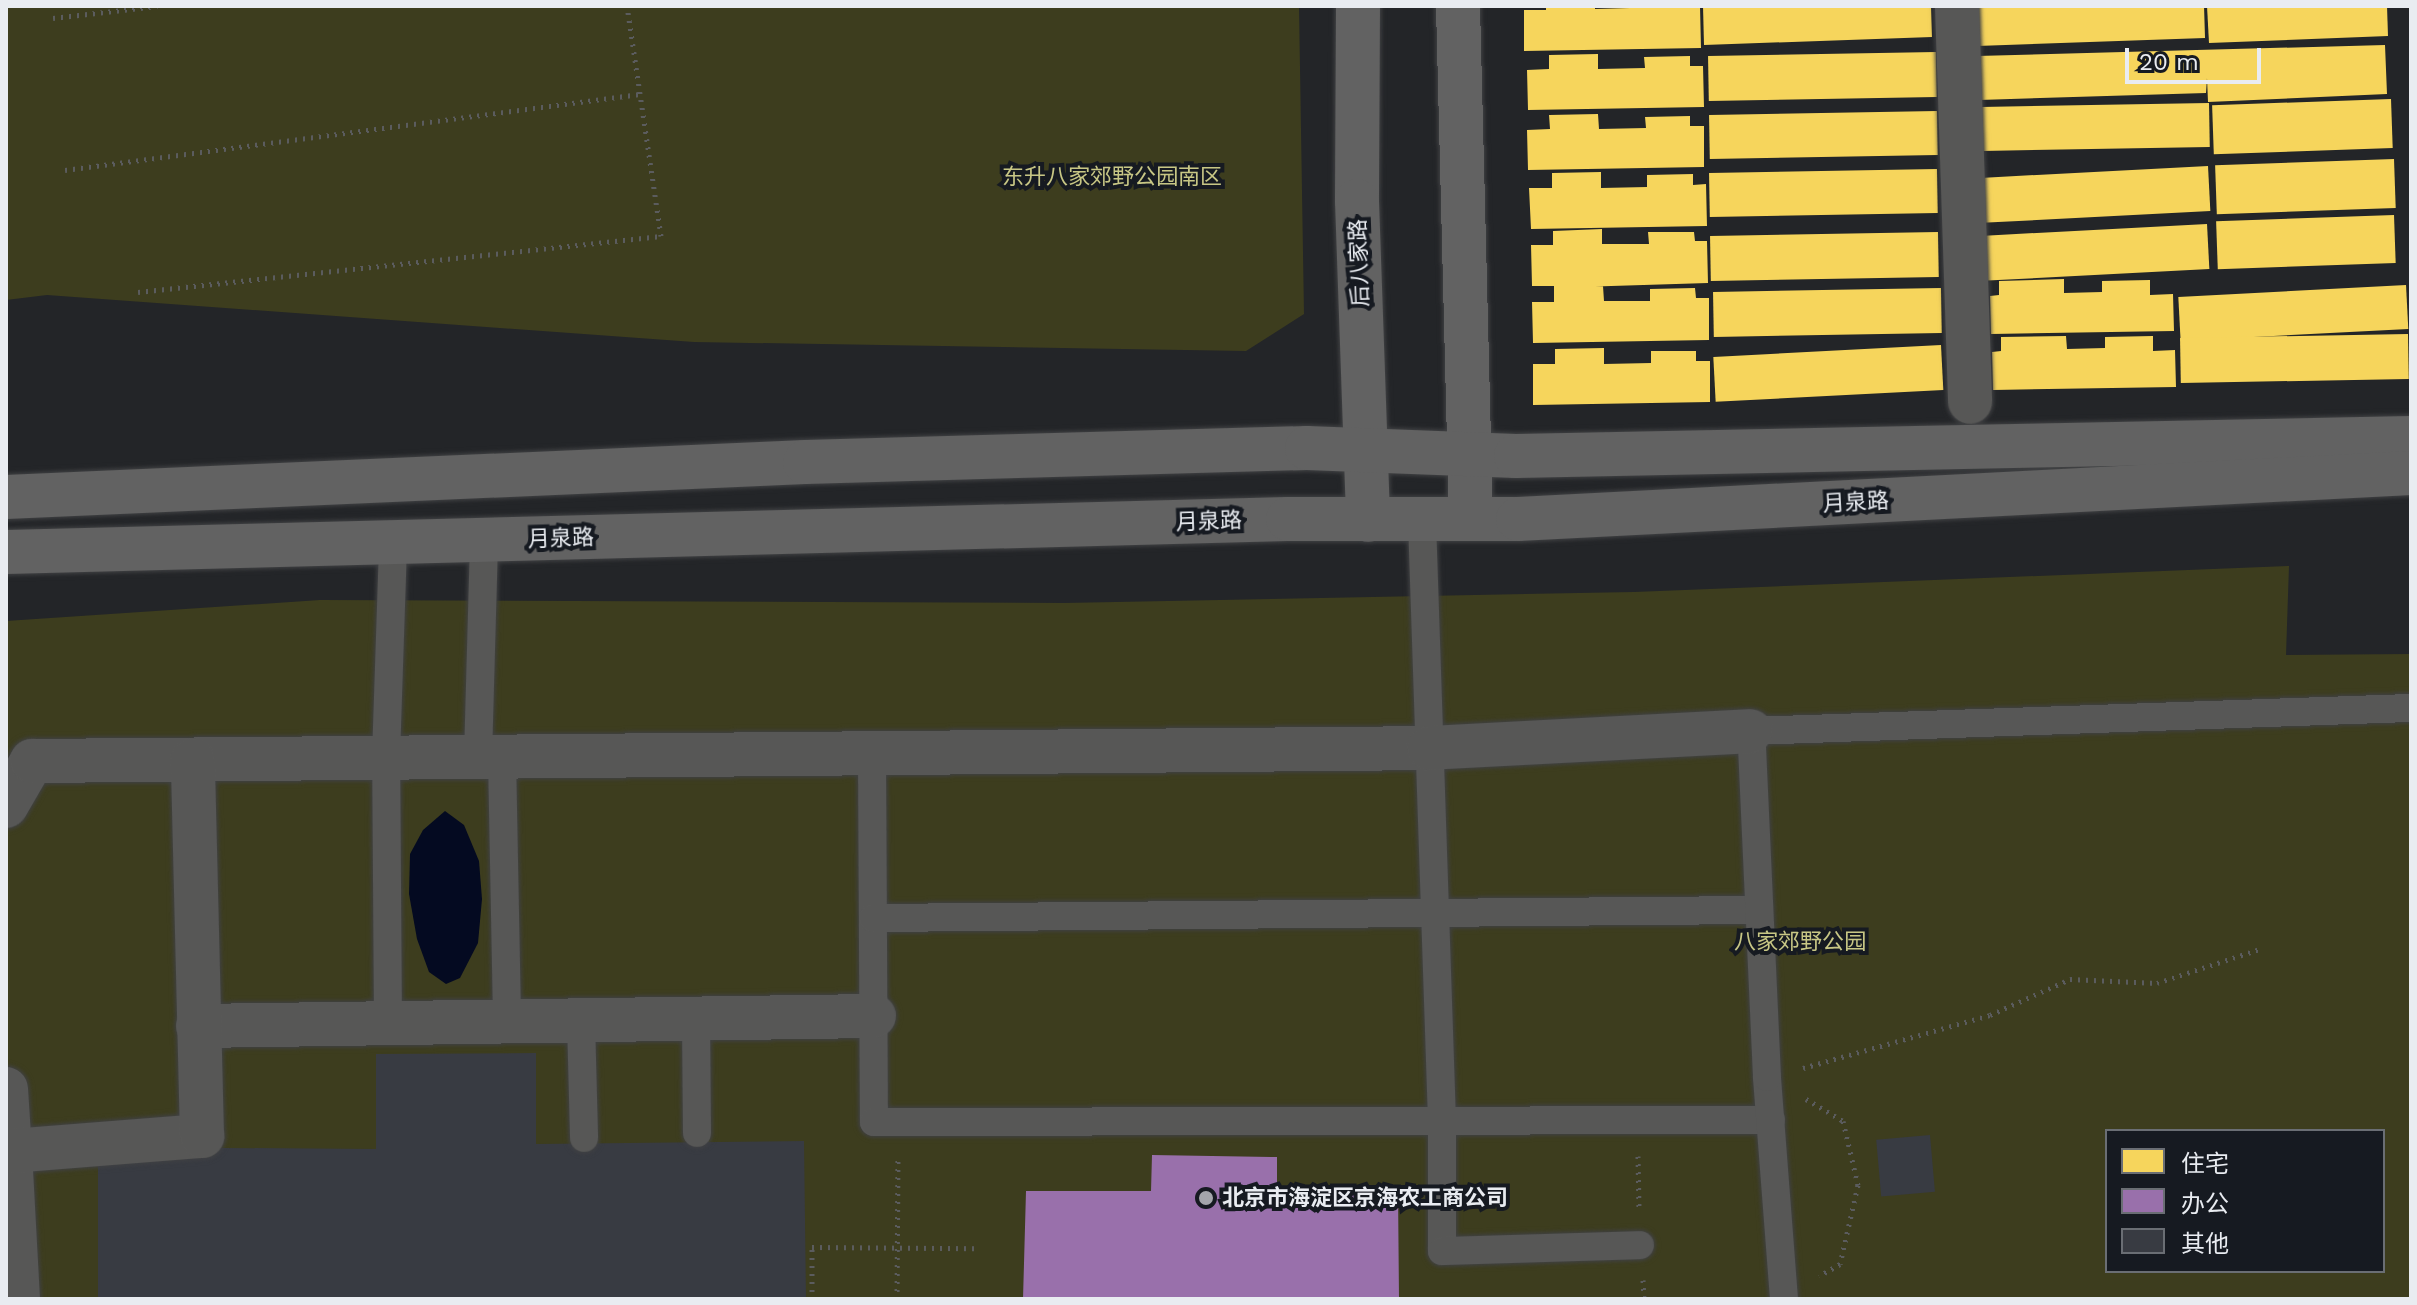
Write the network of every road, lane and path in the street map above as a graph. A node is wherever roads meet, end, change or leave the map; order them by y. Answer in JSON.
{"nodes":[{"id":1,"x":157,"y":6,"type":"edge"},
{"id":2,"x":627,"y":6,"type":"edge"},
{"id":3,"x":1358,"y":6,"type":"edge"},
{"id":4,"x":1458,"y":6,"type":"edge"},
{"id":5,"x":1957,"y":6,"type":"edge"},
{"id":6,"x":53,"y":18,"type":"dead end"},
{"id":7,"x":640,"y":94,"type":"junction"},
{"id":8,"x":65,"y":170,"type":"dead end"},
{"id":9,"x":138,"y":292,"type":"dead end"},
{"id":10,"x":1970,"y":402,"type":"dead end"},
{"id":11,"x":2411,"y":438,"type":"edge"},
{"id":12,"x":1364,"y":452,"type":"junction"},
{"id":13,"x":1469,"y":452,"type":"junction"},
{"id":14,"x":2411,"y":473,"type":"edge"},
{"id":15,"x":19,"y":492,"type":"edge"},
{"id":16,"x":1471,"y":519,"type":"junction"},
{"id":17,"x":1368,"y":520,"type":"junction"},
{"id":18,"x":1422,"y":521,"type":"junction"},
{"id":19,"x":484,"y":540,"type":"junction"},
{"id":20,"x":393,"y":543,"type":"junction"},
{"id":21,"x":6,"y":552,"type":"edge"},
{"id":22,"x":2411,"y":708,"type":"edge"},
{"id":23,"x":1751,"y":731,"type":"junction"},
{"id":24,"x":1429,"y":748,"type":"junction"},
{"id":25,"x":872,"y":753,"type":"junction"},
{"id":26,"x":386,"y":757,"type":"junction"},
{"id":27,"x":490,"y":757,"type":"junction"},
{"id":28,"x":193,"y":760,"type":"junction"},
{"id":29,"x":6,"y":806,"type":"edge"},
{"id":30,"x":1759,"y":910,"type":"junction"},
{"id":31,"x":1435,"y":915,"type":"junction"},
{"id":32,"x":873,"y":918,"type":"junction"},
{"id":33,"x":2260,"y":949,"type":"dead end"},
{"id":34,"x":874,"y":1016,"type":"junction"},
{"id":35,"x":696,"y":1019,"type":"junction"},
{"id":36,"x":581,"y":1021,"type":"junction"},
{"id":37,"x":507,"y":1022,"type":"junction"},
{"id":38,"x":388,"y":1024,"type":"junction"},
{"id":39,"x":198,"y":1026,"type":"junction"},
{"id":40,"x":1767,"y":1077,"type":"junction"},
{"id":41,"x":6,"y":1089,"type":"edge"},
{"id":42,"x":1771,"y":1120,"type":"junction"},
{"id":43,"x":898,"y":1122,"type":"junction"},
{"id":44,"x":1442,"y":1122,"type":"junction"},
{"id":45,"x":697,"y":1133,"type":"dead end"},
{"id":46,"x":584,"y":1138,"type":"dead end"},
{"id":47,"x":8,"y":1151,"type":"edge"},
{"id":48,"x":1640,"y":1245,"type":"dead end"},
{"id":49,"x":897,"y":1246,"type":"junction"},
{"id":50,"x":975,"y":1248,"type":"dead end"},
{"id":51,"x":1784,"y":1298,"type":"edge"},
{"id":52,"x":18,"y":1299,"type":"edge"},
{"id":53,"x":812,"y":1299,"type":"edge"},
{"id":54,"x":897,"y":1299,"type":"edge"}],
"edges":[{"from":1,"to":6,"type":"path"},
{"from":2,"to":7,"type":"path"},
{"from":3,"to":12,"type":"main road","name":"后八家路"},
{"from":4,"to":13,"type":"main road"},
{"from":5,"to":10,"type":"street"},
{"from":7,"to":8,"type":"path"},
{"from":7,"to":9,"type":"path"},
{"from":11,"to":13,"type":"main road"},
{"from":12,"to":13,"type":"main road"},
{"from":12,"to":15,"type":"main road"},
{"from":12,"to":17,"type":"main road","name":"后八家路"},
{"from":13,"to":16,"type":"main road"},
{"from":14,"to":16,"type":"main road","name":"月泉路"},
{"from":16,"to":18,"type":"main road","name":"月泉路"},
{"from":17,"to":18,"type":"main road","name":"月泉路"},
{"from":17,"to":19,"type":"main road","name":"月泉路"},
{"from":18,"to":24,"type":"lane"},
{"from":19,"to":20,"type":"main road","name":"月泉路"},
{"from":19,"to":27,"type":"lane"},
{"from":20,"to":21,"type":"main road","name":"月泉路"},
{"from":20,"to":26,"type":"lane"},
{"from":22,"to":23,"type":"lane"},
{"from":23,"to":24,"type":"street"},
{"from":23,"to":30,"type":"lane"},
{"from":24,"to":25,"type":"street"},
{"from":24,"to":31,"type":"lane"},
{"from":25,"to":27,"type":"street"},
{"from":25,"to":32,"type":"lane"},
{"from":26,"to":27,"type":"street"},
{"from":26,"to":28,"type":"street"},
{"from":26,"to":38,"type":"lane"},
{"from":27,"to":37,"type":"lane"},
{"from":28,"to":29,"type":"street"},
{"from":28,"to":39,"type":"street"},
{"from":30,"to":31,"type":"lane"},
{"from":30,"to":40,"type":"lane"},
{"from":31,"to":32,"type":"lane"},
{"from":31,"to":44,"type":"lane"},
{"from":32,"to":34,"type":"lane"},
{"from":33,"to":40,"type":"path"},
{"from":34,"to":35,"type":"street"},
{"from":34,"to":43,"type":"lane"},
{"from":35,"to":36,"type":"street"},
{"from":35,"to":45,"type":"lane"},
{"from":36,"to":37,"type":"street"},
{"from":36,"to":46,"type":"lane"},
{"from":37,"to":38,"type":"street"},
{"from":38,"to":39,"type":"street"},
{"from":39,"to":47,"type":"street"},
{"from":40,"to":42,"type":"lane"},
{"from":40,"to":51,"type":"path"},
{"from":41,"to":47,"type":"street"},
{"from":42,"to":44,"type":"lane"},
{"from":42,"to":51,"type":"lane"},
{"from":43,"to":44,"type":"lane"},
{"from":43,"to":49,"type":"path"},
{"from":44,"to":48,"type":"lane"},
{"from":47,"to":52,"type":"street"},
{"from":49,"to":50,"type":"path"},
{"from":49,"to":53,"type":"path"},
{"from":49,"to":54,"type":"path"}]}
